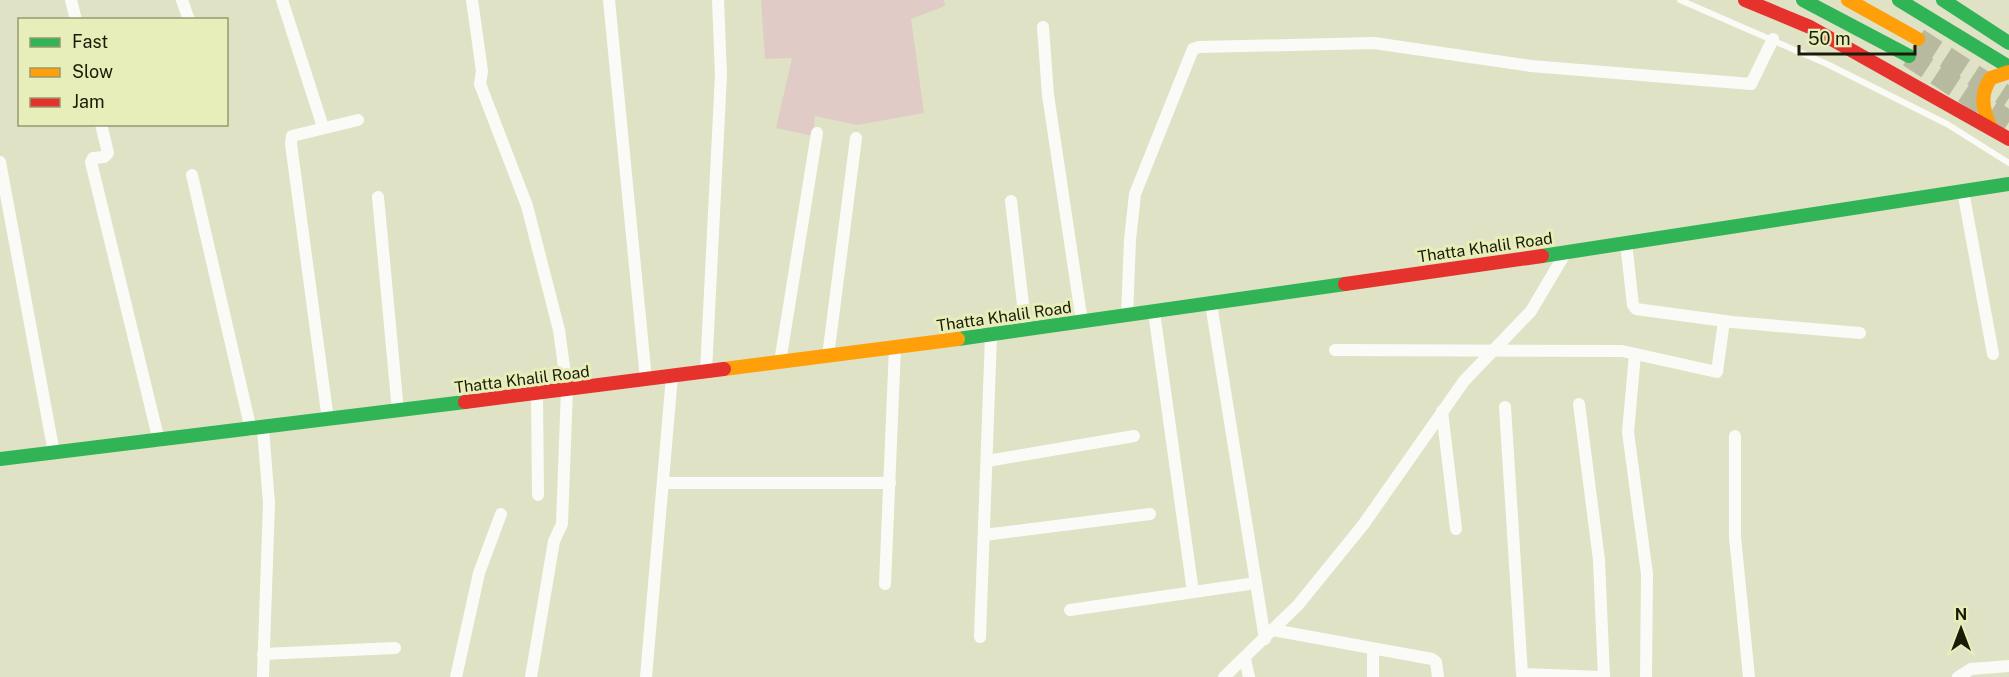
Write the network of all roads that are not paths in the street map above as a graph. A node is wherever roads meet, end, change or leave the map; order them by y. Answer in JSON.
{"nodes":[{"id":1,"x":71,"y":0,"type":"edge"},
{"id":2,"x":182,"y":0,"type":"edge"},
{"id":3,"x":282,"y":0,"type":"edge"},
{"id":4,"x":472,"y":0,"type":"edge"},
{"id":5,"x":609,"y":0,"type":"edge"},
{"id":6,"x":718,"y":0,"type":"edge"},
{"id":7,"x":1680,"y":0,"type":"edge"},
{"id":8,"x":1746,"y":0,"type":"edge"},
{"id":9,"x":1803,"y":0,"type":"edge"},
{"id":10,"x":1848,"y":0,"type":"edge"},
{"id":11,"x":1899,"y":0,"type":"edge"},
{"id":12,"x":1943,"y":0,"type":"edge"},
{"id":13,"x":76,"y":18,"type":"edge"},
{"id":14,"x":188,"y":18,"type":"edge"},
{"id":15,"x":1043,"y":27,"type":"dead end"},
{"id":16,"x":1773,"y":39,"type":"junction"},
{"id":17,"x":1918,"y":39,"type":"tunnel mouth"},
{"id":18,"x":2009,"y":43,"type":"edge"},
{"id":19,"x":1909,"y":56,"type":"tunnel mouth"},
{"id":20,"x":2009,"y":67,"type":"edge"},
{"id":21,"x":2009,"y":72,"type":"edge"},
{"id":22,"x":358,"y":120,"type":"dead end"},
{"id":23,"x":101,"y":126,"type":"edge"},
{"id":24,"x":323,"y":128,"type":"junction"},
{"id":25,"x":1991,"y":128,"type":"junction"},
{"id":26,"x":817,"y":133,"type":"dead end"},
{"id":27,"x":856,"y":138,"type":"dead end"},
{"id":28,"x":2009,"y":139,"type":"edge"},
{"id":29,"x":0,"y":162,"type":"edge"},
{"id":30,"x":2009,"y":163,"type":"edge"},
{"id":31,"x":192,"y":175,"type":"dead end"},
{"id":32,"x":2009,"y":184,"type":"edge"},
{"id":33,"x":1963,"y":191,"type":"junction"},
{"id":34,"x":378,"y":197,"type":"dead end"},
{"id":35,"x":1011,"y":201,"type":"dead end"},
{"id":36,"x":1626,"y":243,"type":"junction"},
{"id":37,"x":1566,"y":252,"type":"junction"},
{"id":38,"x":1211,"y":304,"type":"junction"},
{"id":39,"x":1154,"y":312,"type":"junction"},
{"id":40,"x":1127,"y":316,"type":"junction"},
{"id":41,"x":1724,"y":321,"type":"junction"},
{"id":42,"x":1082,"y":322,"type":"junction"},
{"id":43,"x":1026,"y":330,"type":"junction"},
{"id":44,"x":1860,"y":333,"type":"dead end"},
{"id":45,"x":992,"y":334,"type":"junction"},
{"id":46,"x":895,"y":347,"type":"junction"},
{"id":47,"x":1335,"y":350,"type":"dead end"},
{"id":48,"x":1493,"y":351,"type":"junction"},
{"id":49,"x":1635,"y":354,"type":"junction"},
{"id":50,"x":1994,"y":354,"type":"dead end"},
{"id":51,"x":828,"y":356,"type":"junction"},
{"id":52,"x":780,"y":362,"type":"junction"},
{"id":53,"x":706,"y":371,"type":"junction"},
{"id":54,"x":672,"y":376,"type":"junction"},
{"id":55,"x":646,"y":379,"type":"junction"},
{"id":56,"x":567,"y":389,"type":"junction"},
{"id":57,"x":537,"y":394,"type":"junction"},
{"id":58,"x":1579,"y":404,"type":"dead end"},
{"id":59,"x":1505,"y":407,"type":"dead end"},
{"id":60,"x":398,"y":411,"type":"junction"},
{"id":61,"x":1442,"y":411,"type":"junction"},
{"id":62,"x":328,"y":420,"type":"junction"},
{"id":63,"x":257,"y":430,"type":"junction"},
{"id":64,"x":1134,"y":436,"type":"dead end"},
{"id":65,"x":1735,"y":436,"type":"dead end"},
{"id":66,"x":159,"y":441,"type":"junction"},
{"id":67,"x":54,"y":453,"type":"junction"},
{"id":68,"x":0,"y":459,"type":"edge"},
{"id":69,"x":987,"y":461,"type":"junction"},
{"id":70,"x":663,"y":483,"type":"junction"},
{"id":71,"x":890,"y":483,"type":"junction"},
{"id":72,"x":538,"y":495,"type":"dead end"},
{"id":73,"x":501,"y":514,"type":"dead end"},
{"id":74,"x":1150,"y":514,"type":"dead end"},
{"id":75,"x":1456,"y":528,"type":"dead end"},
{"id":76,"x":984,"y":535,"type":"junction"},
{"id":77,"x":1256,"y":583,"type":"junction"},
{"id":78,"x":885,"y":584,"type":"dead end"},
{"id":79,"x":1193,"y":592,"type":"junction"},
{"id":80,"x":1070,"y":610,"type":"dead end"},
{"id":81,"x":1269,"y":635,"type":"junction"},
{"id":82,"x":980,"y":637,"type":"dead end"},
{"id":83,"x":395,"y":648,"type":"dead end"},
{"id":84,"x":1373,"y":649,"type":"junction"},
{"id":85,"x":263,"y":654,"type":"junction"},
{"id":86,"x":1245,"y":659,"type":"junction"},
{"id":87,"x":2009,"y":666,"type":"edge"},
{"id":88,"x":263,"y":677,"type":"edge"},
{"id":89,"x":456,"y":677,"type":"edge"},
{"id":90,"x":531,"y":677,"type":"edge"},
{"id":91,"x":646,"y":677,"type":"edge"},
{"id":92,"x":1224,"y":677,"type":"edge"},
{"id":93,"x":1249,"y":677,"type":"edge"},
{"id":94,"x":1373,"y":677,"type":"edge"},
{"id":95,"x":1438,"y":677,"type":"edge"},
{"id":96,"x":1603,"y":677,"type":"edge"},
{"id":97,"x":1646,"y":677,"type":"edge"},
{"id":98,"x":1749,"y":677,"type":"edge"},
{"id":99,"x":1958,"y":677,"type":"edge"}],
"edges":[{"from":1,"to":13,"type":"street"},
{"from":2,"to":14,"type":"street"},
{"from":3,"to":24,"type":"street"},
{"from":4,"to":56,"type":"street"},
{"from":5,"to":55,"type":"street"},
{"from":6,"to":53,"type":"street"},
{"from":7,"to":16,"type":"lane"},
{"from":8,"to":25,"type":"main road"},
{"from":9,"to":19,"type":"main road"},
{"from":10,"to":17,"type":"main road"},
{"from":11,"to":20,"type":"main road"},
{"from":12,"to":18,"type":"main road"},
{"from":15,"to":42,"type":"street"},
{"from":16,"to":30,"type":"lane"},
{"from":16,"to":40,"type":"street"},
{"from":21,"to":25,"type":"main road"},
{"from":22,"to":24,"type":"street"},
{"from":23,"to":66,"type":"street"},
{"from":24,"to":62,"type":"street"},
{"from":25,"to":28,"type":"main road"},
{"from":26,"to":52,"type":"street"},
{"from":27,"to":51,"type":"street"},
{"from":29,"to":67,"type":"street"},
{"from":31,"to":63,"type":"street"},
{"from":32,"to":33,"type":"main road","name":"Thatta Khalil Road"},
{"from":33,"to":36,"type":"main road","name":"Thatta Khalil Road"},
{"from":33,"to":50,"type":"street"},
{"from":34,"to":60,"type":"street"},
{"from":35,"to":43,"type":"street"},
{"from":36,"to":37,"type":"main road","name":"Thatta Khalil Road"},
{"from":36,"to":41,"type":"street"},
{"from":37,"to":38,"type":"main road","name":"Thatta Khalil Road"},
{"from":37,"to":48,"type":"street"},
{"from":38,"to":39,"type":"main road","name":"Thatta Khalil Road"},
{"from":38,"to":77,"type":"street"},
{"from":39,"to":40,"type":"main road","name":"Thatta Khalil Road"},
{"from":39,"to":79,"type":"street"},
{"from":40,"to":42,"type":"main road","name":"Thatta Khalil Road"},
{"from":41,"to":44,"type":"street"},
{"from":41,"to":49,"type":"street"},
{"from":42,"to":43,"type":"main road","name":"Thatta Khalil Road"},
{"from":43,"to":45,"type":"main road","name":"Thatta Khalil Road"},
{"from":45,"to":46,"type":"main road","name":"Thatta Khalil Road"},
{"from":45,"to":69,"type":"street"},
{"from":46,"to":51,"type":"main road","name":"Thatta Khalil Road"},
{"from":46,"to":71,"type":"street"},
{"from":47,"to":48,"type":"street"},
{"from":48,"to":49,"type":"street"},
{"from":48,"to":61,"type":"street"},
{"from":49,"to":97,"type":"street"},
{"from":51,"to":52,"type":"main road","name":"Thatta Khalil Road"},
{"from":52,"to":53,"type":"main road","name":"Thatta Khalil Road"},
{"from":53,"to":54,"type":"main road","name":"Thatta Khalil Road"},
{"from":54,"to":55,"type":"main road","name":"Thatta Khalil Road"},
{"from":54,"to":70,"type":"street"},
{"from":55,"to":56,"type":"main road","name":"Thatta Khalil Road"},
{"from":56,"to":57,"type":"main road","name":"Thatta Khalil Road"},
{"from":56,"to":90,"type":"street"},
{"from":57,"to":60,"type":"main road","name":"Thatta Khalil Road"},
{"from":57,"to":72,"type":"street"},
{"from":58,"to":96,"type":"street"},
{"from":59,"to":96,"type":"street"},
{"from":60,"to":62,"type":"main road","name":"Thatta Khalil Road"},
{"from":61,"to":75,"type":"street"},
{"from":61,"to":81,"type":"street"},
{"from":62,"to":63,"type":"main road","name":"Thatta Khalil Road"},
{"from":63,"to":66,"type":"main road","name":"Thatta Khalil Road"},
{"from":63,"to":85,"type":"street"},
{"from":64,"to":69,"type":"street"},
{"from":65,"to":98,"type":"street"},
{"from":66,"to":67,"type":"main road","name":"Thatta Khalil Road"},
{"from":67,"to":68,"type":"main road","name":"Thatta Khalil Road"},
{"from":69,"to":76,"type":"street"},
{"from":70,"to":71,"type":"street"},
{"from":70,"to":91,"type":"street"},
{"from":71,"to":78,"type":"street"},
{"from":73,"to":89,"type":"street"},
{"from":74,"to":76,"type":"street"},
{"from":76,"to":82,"type":"street"},
{"from":77,"to":79,"type":"street"},
{"from":77,"to":81,"type":"street"},
{"from":79,"to":80,"type":"street"},
{"from":81,"to":84,"type":"street"},
{"from":81,"to":86,"type":"street"},
{"from":83,"to":85,"type":"street"},
{"from":84,"to":94,"type":"street"},
{"from":84,"to":95,"type":"street"},
{"from":85,"to":88,"type":"street"},
{"from":86,"to":92,"type":"street"},
{"from":86,"to":93,"type":"street"},
{"from":87,"to":99,"type":"street"}]}
